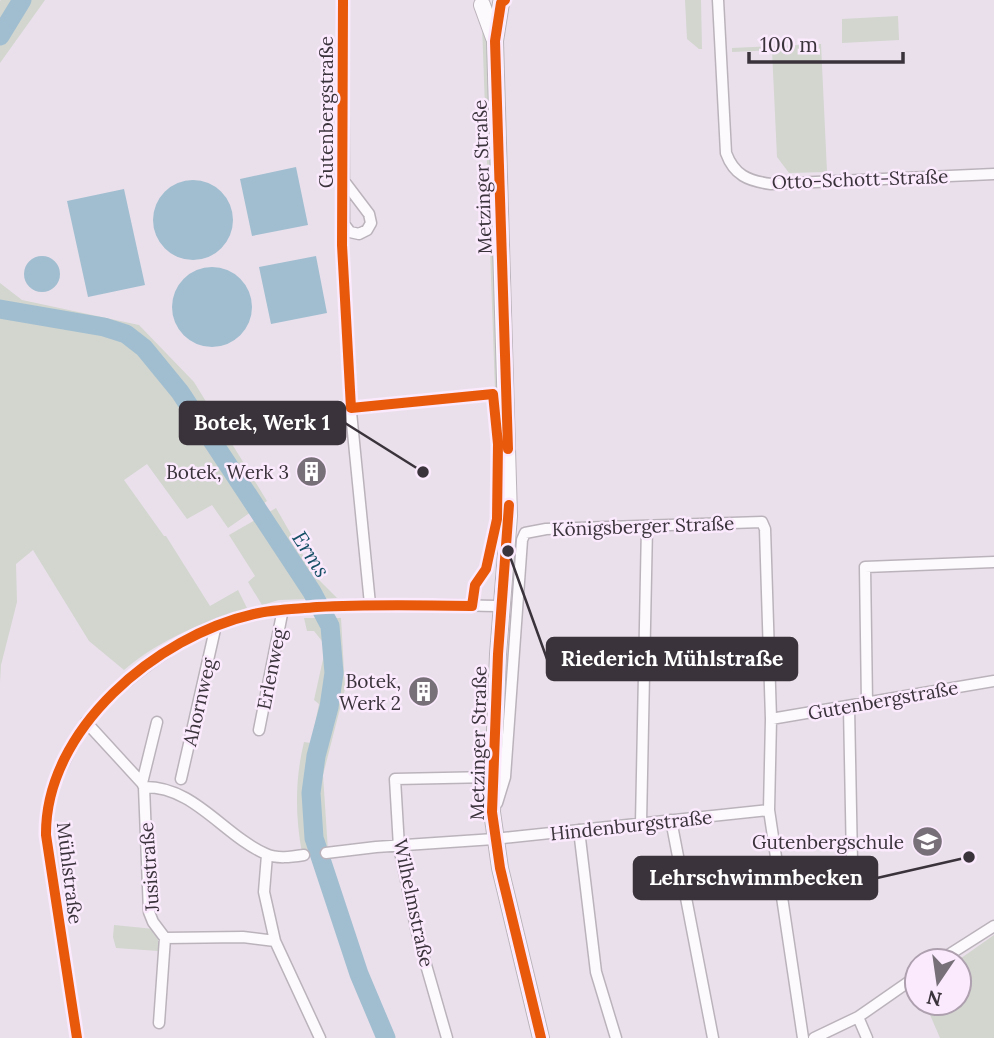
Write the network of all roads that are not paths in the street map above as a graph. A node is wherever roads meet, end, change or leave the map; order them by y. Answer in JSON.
{"nodes":[{"id":1,"x":344,"y":0,"type":"edge"},
{"id":2,"x":718,"y":0,"type":"edge"},
{"id":3,"x":503,"y":1,"type":"edge"},
{"id":4,"x":477,"y":2,"type":"edge"},
{"id":5,"x":495,"y":41,"type":"junction"},
{"id":6,"x":994,"y":174,"type":"edge"},
{"id":7,"x":344,"y":181,"type":"junction"},
{"id":8,"x":351,"y":412,"type":"dead end"},
{"id":9,"x":647,"y":526,"type":"junction"},
{"id":10,"x":525,"y":533,"type":"joint"},
{"id":11,"x":994,"y":562,"type":"edge"},
{"id":12,"x":370,"y":604,"type":"junction"},
{"id":13,"x":501,"y":606,"type":"junction"},
{"id":14,"x":283,"y":609,"type":"junction"},
{"id":15,"x":216,"y":625,"type":"junction"},
{"id":16,"x":994,"y":681,"type":"edge"},
{"id":17,"x":867,"y":703,"type":"junction"},
{"id":18,"x":849,"y":707,"type":"junction"},
{"id":19,"x":771,"y":719,"type":"junction"},
{"id":20,"x":86,"y":722,"type":"junction"},
{"id":21,"x":157,"y":722,"type":"dead end"},
{"id":22,"x":259,"y":730,"type":"dead end"},
{"id":23,"x":492,"y":777,"type":"junction"},
{"id":24,"x":181,"y":779,"type":"dead end"},
{"id":25,"x":143,"y":785,"type":"junction"},
{"id":26,"x":769,"y":810,"type":"junction"},
{"id":27,"x":492,"y":812,"type":"junction"},
{"id":28,"x":670,"y":820,"type":"junction"},
{"id":29,"x":641,"y":823,"type":"junction"},
{"id":30,"x":579,"y":830,"type":"junction"},
{"id":31,"x":494,"y":839,"type":"junction"},
{"id":32,"x":399,"y":847,"type":"junction"},
{"id":33,"x":326,"y":853,"type":"dead end"},
{"id":34,"x":267,"y":855,"type":"junction"},
{"id":35,"x":303,"y":855,"type":"dead end"},
{"id":36,"x":780,"y":888,"type":"junction"},
{"id":37,"x":994,"y":926,"type":"edge"},
{"id":38,"x":165,"y":938,"type":"junction"},
{"id":39,"x":275,"y":941,"type":"junction"},
{"id":40,"x":961,"y":947,"type":"edge"},
{"id":41,"x":903,"y":986,"type":"edge"},
{"id":42,"x":858,"y":1017,"type":"junction"},
{"id":43,"x":159,"y":1023,"type":"dead end"},
{"id":44,"x":77,"y":1038,"type":"edge"},
{"id":45,"x":320,"y":1038,"type":"edge"},
{"id":46,"x":447,"y":1038,"type":"edge"},
{"id":47,"x":541,"y":1038,"type":"edge"},
{"id":48,"x":615,"y":1038,"type":"edge"},
{"id":49,"x":713,"y":1038,"type":"edge"},
{"id":50,"x":803,"y":1038,"type":"edge"},
{"id":51,"x":814,"y":1038,"type":"edge"},
{"id":52,"x":867,"y":1038,"type":"edge"}],
"edges":[{"from":1,"to":7,"type":"street","name":"Gutenbergstraße"},
{"from":2,"to":6,"type":"street","name":"Otto-Schott-Straße"},
{"from":3,"to":4,"type":"street"},
{"from":3,"to":5,"type":"street","name":"Metzinger Straße"},
{"from":4,"to":5,"type":"street","name":"Metzinger Straße"},
{"from":5,"to":13,"type":"street","name":"Metzinger Straße"},
{"from":7,"to":7,"type":"street","name":"Gutenbergstraße"},
{"from":8,"to":12,"type":"street"},
{"from":9,"to":10,"type":"street","name":"Königsberger Straße"},
{"from":9,"to":19,"type":"street","name":"Königsberger Straße"},
{"from":9,"to":29,"type":"street"},
{"from":10,"to":27,"type":"street","name":"Metzinger Straße"},
{"from":11,"to":17,"type":"street"},
{"from":12,"to":13,"type":"street","name":"Mühlstraße"},
{"from":12,"to":14,"type":"street","name":"Mühlstraße"},
{"from":13,"to":23,"type":"street","name":"Metzinger Straße"},
{"from":14,"to":15,"type":"street","name":"Mühlstraße"},
{"from":14,"to":22,"type":"street","name":"Erlenweg"},
{"from":15,"to":20,"type":"street","name":"Mühlstraße"},
{"from":15,"to":24,"type":"street","name":"Ahornweg"},
{"from":16,"to":17,"type":"street","name":"Gutenbergstraße"},
{"from":17,"to":18,"type":"street","name":"Gutenbergstraße"},
{"from":18,"to":19,"type":"street","name":"Gutenbergstraße"},
{"from":18,"to":36,"type":"street"},
{"from":19,"to":26,"type":"street"},
{"from":20,"to":25,"type":"street"},
{"from":20,"to":44,"type":"street","name":"Mühlstraße"},
{"from":21,"to":25,"type":"street","name":"Jusistraße"},
{"from":23,"to":27,"type":"street","name":"Metzinger Straße"},
{"from":23,"to":32,"type":"street","name":"Wilhelmstraße"},
{"from":25,"to":34,"type":"street"},
{"from":25,"to":38,"type":"street","name":"Jusistraße"},
{"from":26,"to":28,"type":"street","name":"Hindenburgstraße"},
{"from":26,"to":36,"type":"street"},
{"from":27,"to":31,"type":"street","name":"Metzinger Straße"},
{"from":28,"to":29,"type":"street","name":"Hindenburgstraße"},
{"from":28,"to":49,"type":"street"},
{"from":29,"to":30,"type":"street","name":"Hindenburgstraße"},
{"from":30,"to":31,"type":"street","name":"Hindenburgstraße"},
{"from":30,"to":48,"type":"street"},
{"from":31,"to":32,"type":"street","name":"Hindenburgstraße"},
{"from":31,"to":47,"type":"street","name":"Metzinger Straße"},
{"from":32,"to":33,"type":"street","name":"Wilhelmstraße"},
{"from":32,"to":46,"type":"street","name":"Wilhelmstraße"},
{"from":34,"to":35,"type":"street"},
{"from":34,"to":39,"type":"street"},
{"from":36,"to":50,"type":"street"},
{"from":37,"to":40,"type":"street"},
{"from":38,"to":39,"type":"street","name":"Jusistraße"},
{"from":38,"to":43,"type":"street"},
{"from":39,"to":45,"type":"street"},
{"from":41,"to":42,"type":"street"},
{"from":42,"to":51,"type":"street"},
{"from":42,"to":52,"type":"street"}]}
